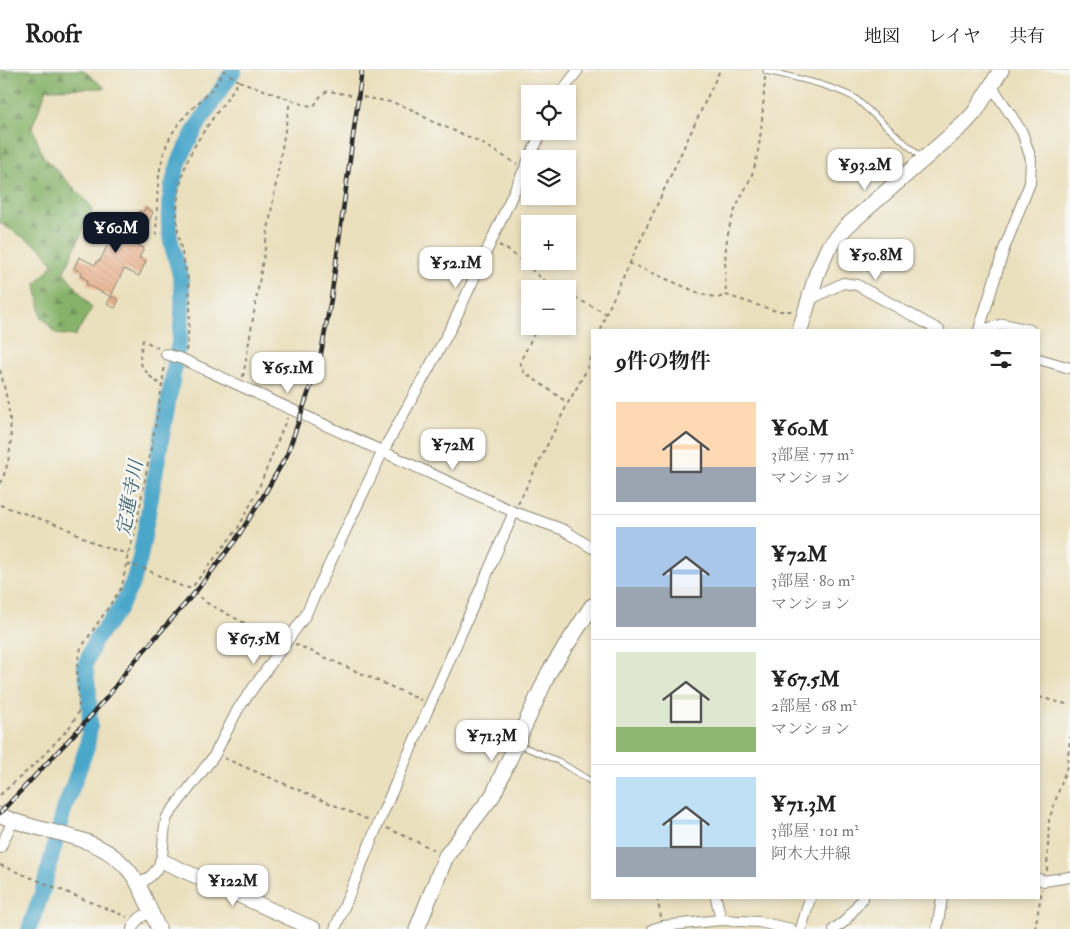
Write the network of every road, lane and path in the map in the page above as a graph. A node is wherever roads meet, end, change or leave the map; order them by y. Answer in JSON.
{"nodes":[{"id":1,"x":578,"y":70,"type":"edge"},
{"id":2,"x":720,"y":70,"type":"edge"},
{"id":3,"x":1001,"y":70,"type":"edge"},
{"id":4,"x":223,"y":71,"type":"edge"},
{"id":5,"x":766,"y":71,"type":"edge"},
{"id":6,"x":239,"y":81,"type":"junction"},
{"id":7,"x":567,"y":85,"type":"edge"},
{"id":8,"x":991,"y":85,"type":"junction"},
{"id":9,"x":290,"y":101,"type":"junction"},
{"id":10,"x":924,"y":159,"type":"junction"},
{"id":11,"x":521,"y":167,"type":"edge"},
{"id":12,"x":521,"y":178,"type":"edge"},
{"id":13,"x":156,"y":235,"type":"dead end"},
{"id":14,"x":492,"y":241,"type":"junction"},
{"id":15,"x":630,"y":264,"type":"junction"},
{"id":16,"x":544,"y":280,"type":"edge"},
{"id":17,"x":726,"y":295,"type":"junction"},
{"id":18,"x":576,"y":298,"type":"edge"},
{"id":19,"x":807,"y":305,"type":"junction"},
{"id":20,"x":606,"y":314,"type":"junction"},
{"id":21,"x":601,"y":329,"type":"edge"},
{"id":22,"x":800,"y":329,"type":"edge"},
{"id":23,"x":937,"y":329,"type":"edge"},
{"id":24,"x":980,"y":329,"type":"edge"},
{"id":25,"x":984,"y":329,"type":"edge"},
{"id":26,"x":1026,"y":329,"type":"edge"},
{"id":27,"x":534,"y":335,"type":"edge"},
{"id":28,"x":166,"y":354,"type":"junction"},
{"id":29,"x":591,"y":356,"type":"edge"},
{"id":30,"x":1040,"y":359,"type":"edge"},
{"id":31,"x":183,"y":360,"type":"junction"},
{"id":32,"x":1070,"y":368,"type":"edge"},
{"id":33,"x":0,"y":370,"type":"edge"},
{"id":34,"x":162,"y":384,"type":"junction"},
{"id":35,"x":242,"y":387,"type":"junction"},
{"id":36,"x":568,"y":403,"type":"junction"},
{"id":37,"x":291,"y":409,"type":"junction"},
{"id":38,"x":382,"y":453,"type":"junction"},
{"id":39,"x":0,"y":484,"type":"edge"},
{"id":40,"x":0,"y":505,"type":"edge"},
{"id":41,"x":514,"y":512,"type":"junction"},
{"id":42,"x":591,"y":547,"type":"edge"},
{"id":43,"x":128,"y":554,"type":"junction"},
{"id":44,"x":127,"y":564,"type":"junction"},
{"id":45,"x":200,"y":597,"type":"dead end"},
{"id":46,"x":591,"y":608,"type":"edge"},
{"id":47,"x":286,"y":643,"type":"junction"},
{"id":48,"x":1040,"y":697,"type":"edge"},
{"id":49,"x":430,"y":704,"type":"junction"},
{"id":50,"x":1070,"y":705,"type":"edge"},
{"id":51,"x":1070,"y":736,"type":"edge"},
{"id":52,"x":517,"y":744,"type":"junction"},
{"id":53,"x":215,"y":754,"type":"junction"},
{"id":54,"x":591,"y":781,"type":"edge"},
{"id":55,"x":0,"y":795,"type":"edge"},
{"id":56,"x":6,"y":818,"type":"edge"},
{"id":57,"x":378,"y":824,"type":"junction"},
{"id":58,"x":0,"y":848,"type":"edge"},
{"id":59,"x":446,"y":856,"type":"junction"},
{"id":60,"x":162,"y":861,"type":"junction"},
{"id":61,"x":0,"y":865,"type":"edge"},
{"id":62,"x":1070,"y":877,"type":"edge"},
{"id":63,"x":1041,"y":880,"type":"edge"},
{"id":64,"x":138,"y":885,"type":"junction"},
{"id":65,"x":657,"y":899,"type":"edge"},
{"id":66,"x":716,"y":899,"type":"edge"},
{"id":67,"x":810,"y":899,"type":"edge"},
{"id":68,"x":861,"y":899,"type":"edge"},
{"id":69,"x":942,"y":899,"type":"edge"},
{"id":70,"x":1039,"y":899,"type":"edge"},
{"id":71,"x":150,"y":912,"type":"junction"},
{"id":72,"x":722,"y":920,"type":"junction"},
{"id":73,"x":134,"y":925,"type":"edge"},
{"id":74,"x":658,"y":928,"type":"edge"},
{"id":75,"x":159,"y":929,"type":"edge"},
{"id":76,"x":314,"y":929,"type":"edge"},
{"id":77,"x":335,"y":929,"type":"edge"},
{"id":78,"x":417,"y":929,"type":"edge"},
{"id":79,"x":791,"y":929,"type":"edge"},
{"id":80,"x":801,"y":929,"type":"edge"},
{"id":81,"x":834,"y":929,"type":"edge"},
{"id":82,"x":937,"y":929,"type":"edge"},
{"id":83,"x":1035,"y":929,"type":"edge"}],
"edges":[{"from":1,"to":7,"type":"street"},
{"from":2,"to":15,"type":"path"},
{"from":3,"to":8,"type":"main road"},
{"from":4,"to":6,"type":"path"},
{"from":4,"to":13,"type":"path"},
{"from":5,"to":10,"type":"lane"},
{"from":5,"to":17,"type":"path"},
{"from":6,"to":9,"type":"path"},
{"from":6,"to":31,"type":"path"},
{"from":8,"to":10,"type":"main road"},
{"from":8,"to":24,"type":"street"},
{"from":9,"to":11,"type":"path"},
{"from":9,"to":35,"type":"path"},
{"from":10,"to":19,"type":"main road"},
{"from":12,"to":14,"type":"street"},
{"from":14,"to":16,"type":"path"},
{"from":14,"to":38,"type":"street"},
{"from":15,"to":17,"type":"path"},
{"from":15,"to":20,"type":"path"},
{"from":17,"to":19,"type":"path"},
{"from":18,"to":20,"type":"path"},
{"from":19,"to":22,"type":"main road"},
{"from":19,"to":23,"type":"street"},
{"from":20,"to":21,"type":"path"},
{"from":25,"to":26,"type":"street"},
{"from":27,"to":36,"type":"path"},
{"from":28,"to":31,"type":"street"},
{"from":28,"to":34,"type":"path"},
{"from":28,"to":34,"type":"path"},
{"from":29,"to":36,"type":"path"},
{"from":30,"to":32,"type":"street"},
{"from":31,"to":35,"type":"street"},
{"from":33,"to":39,"type":"path"},
{"from":34,"to":43,"type":"path"},
{"from":35,"to":37,"type":"street"},
{"from":36,"to":41,"type":"path"},
{"from":37,"to":38,"type":"street"},
{"from":37,"to":44,"type":"path"},
{"from":38,"to":41,"type":"street"},
{"from":38,"to":47,"type":"street"},
{"from":40,"to":43,"type":"path"},
{"from":41,"to":42,"type":"street"},
{"from":41,"to":49,"type":"street"},
{"from":43,"to":44,"type":"path"},
{"from":44,"to":55,"type":"path"},
{"from":45,"to":47,"type":"path"},
{"from":46,"to":52,"type":"main road"},
{"from":47,"to":49,"type":"path"},
{"from":47,"to":53,"type":"street"},
{"from":48,"to":50,"type":"path"},
{"from":49,"to":57,"type":"street"},
{"from":51,"to":63,"type":"path"},
{"from":52,"to":54,"type":"lane"},
{"from":52,"to":59,"type":"main road"},
{"from":53,"to":57,"type":"path"},
{"from":53,"to":60,"type":"street"},
{"from":56,"to":58,"type":"street"},
{"from":56,"to":64,"type":"street"},
{"from":57,"to":59,"type":"path"},
{"from":57,"to":77,"type":"street"},
{"from":59,"to":78,"type":"main road"},
{"from":60,"to":64,"type":"street"},
{"from":60,"to":76,"type":"street"},
{"from":61,"to":73,"type":"path"},
{"from":62,"to":63,"type":"street"},
{"from":64,"to":71,"type":"street"},
{"from":65,"to":74,"type":"path"},
{"from":66,"to":72,"type":"street"},
{"from":67,"to":80,"type":"street"},
{"from":68,"to":81,"type":"street"},
{"from":69,"to":82,"type":"street"},
{"from":70,"to":83,"type":"path"},
{"from":71,"to":73,"type":"street"},
{"from":71,"to":75,"type":"street"},
{"from":72,"to":74,"type":"street"},
{"from":72,"to":79,"type":"street"}]}
